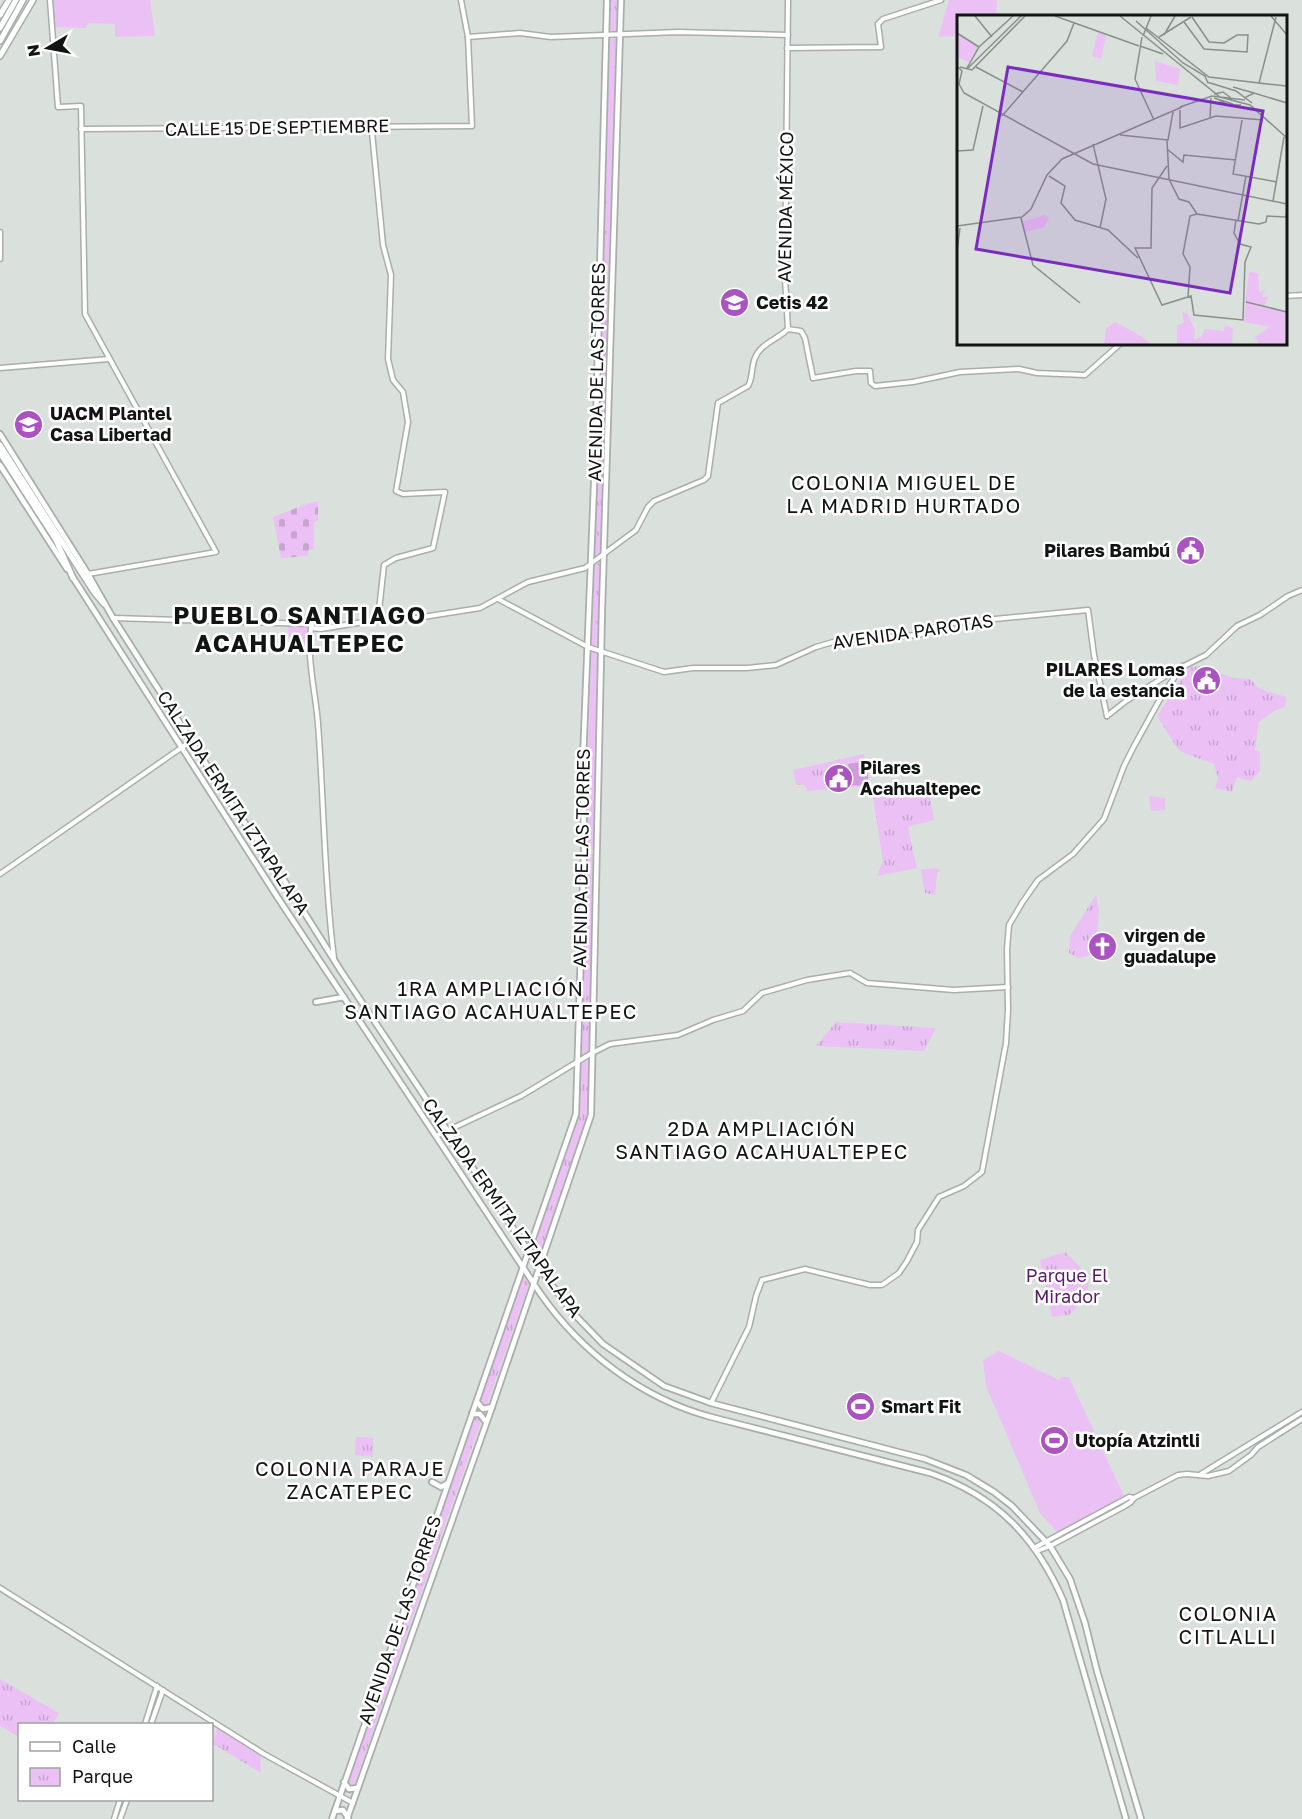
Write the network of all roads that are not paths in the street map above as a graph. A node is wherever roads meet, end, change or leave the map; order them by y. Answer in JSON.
{"nodes":[{"id":1,"x":9,"y":0,"type":"edge"},
{"id":2,"x":15,"y":0,"type":"edge"},
{"id":3,"x":23,"y":0,"type":"edge"},
{"id":4,"x":33,"y":0,"type":"edge"},
{"id":5,"x":50,"y":0,"type":"edge"},
{"id":6,"x":460,"y":0,"type":"edge"},
{"id":7,"x":607,"y":0,"type":"edge"},
{"id":8,"x":621,"y":0,"type":"edge"},
{"id":9,"x":788,"y":0,"type":"edge"},
{"id":10,"x":940,"y":0,"type":"edge"},
{"id":11,"x":0,"y":15,"type":"edge"},
{"id":12,"x":0,"y":28,"type":"edge"},
{"id":13,"x":606,"y":34,"type":"junction"},
{"id":14,"x":620,"y":34,"type":"junction"},
{"id":15,"x":788,"y":35,"type":"junction"},
{"id":16,"x":468,"y":37,"type":"junction"},
{"id":17,"x":0,"y":40,"type":"edge"},
{"id":18,"x":788,"y":48,"type":"junction"},
{"id":19,"x":0,"y":56,"type":"edge"},
{"id":20,"x":373,"y":127,"type":"junction"},
{"id":21,"x":81,"y":129,"type":"junction"},
{"id":22,"x":0,"y":232,"type":"edge"},
{"id":23,"x":0,"y":259,"type":"edge"},
{"id":24,"x":1302,"y":295,"type":"edge"},
{"id":25,"x":1287,"y":296,"type":"edge"},
{"id":26,"x":788,"y":329,"type":"junction"},
{"id":27,"x":1119,"y":345,"type":"edge"},
{"id":28,"x":109,"y":359,"type":"junction"},
{"id":29,"x":0,"y":368,"type":"edge"},
{"id":30,"x":0,"y":434,"type":"edge"},
{"id":31,"x":0,"y":445,"type":"edge"},
{"id":32,"x":0,"y":453,"type":"edge"},
{"id":33,"x":0,"y":465,"type":"edge"},
{"id":34,"x":604,"y":554,"type":"junction"},
{"id":35,"x":590,"y":565,"type":"junction"},
{"id":36,"x":88,"y":574,"type":"junction"},
{"id":37,"x":73,"y":578,"type":"junction"},
{"id":38,"x":1302,"y":590,"type":"edge"},
{"id":39,"x":498,"y":599,"type":"junction"},
{"id":40,"x":104,"y":604,"type":"junction"},
{"id":41,"x":113,"y":618,"type":"junction"},
{"id":42,"x":378,"y":620,"type":"junction"},
{"id":43,"x":312,"y":626,"type":"junction"},
{"id":44,"x":588,"y":646,"type":"junction"},
{"id":45,"x":602,"y":651,"type":"junction"},
{"id":46,"x":1182,"y":666,"type":"junction"},
{"id":47,"x":191,"y":741,"type":"junction"},
{"id":48,"x":182,"y":748,"type":"junction"},
{"id":49,"x":584,"y":851,"type":"junction"},
{"id":50,"x":596,"y":851,"type":"junction"},
{"id":51,"x":0,"y":874,"type":"edge"},
{"id":52,"x":313,"y":924,"type":"junction"},
{"id":53,"x":301,"y":932,"type":"junction"},
{"id":54,"x":334,"y":959,"type":"junction"},
{"id":55,"x":1008,"y":987,"type":"junction"},
{"id":56,"x":344,"y":997,"type":"junction"},
{"id":57,"x":316,"y":1002,"type":"dead end"},
{"id":58,"x":374,"y":1020,"type":"junction"},
{"id":59,"x":364,"y":1027,"type":"junction"},
{"id":60,"x":592,"y":1053,"type":"junction"},
{"id":61,"x":577,"y":1063,"type":"junction"},
{"id":62,"x":447,"y":1130,"type":"junction"},
{"id":63,"x":436,"y":1136,"type":"junction"},
{"id":64,"x":530,"y":1251,"type":"junction"},
{"id":65,"x":523,"y":1267,"type":"junction"},
{"id":66,"x":540,"y":1267,"type":"junction"},
{"id":67,"x":533,"y":1283,"type":"junction"},
{"id":68,"x":651,"y":1378,"type":"junction"},
{"id":69,"x":644,"y":1389,"type":"junction"},
{"id":70,"x":680,"y":1393,"type":"junction"},
{"id":71,"x":477,"y":1400,"type":"junction"},
{"id":72,"x":711,"y":1403,"type":"junction"},
{"id":73,"x":675,"y":1404,"type":"junction"},
{"id":74,"x":492,"y":1407,"type":"junction"},
{"id":75,"x":1302,"y":1412,"type":"edge"},
{"id":76,"x":472,"y":1414,"type":"junction"},
{"id":77,"x":1302,"y":1419,"type":"edge"},
{"id":78,"x":486,"y":1425,"type":"junction"},
{"id":79,"x":1201,"y":1475,"type":"junction"},
{"id":80,"x":432,"y":1482,"type":"dead end"},
{"id":81,"x":448,"y":1483,"type":"junction"},
{"id":82,"x":1049,"y":1544,"type":"junction"},
{"id":83,"x":1035,"y":1550,"type":"junction"},
{"id":84,"x":0,"y":1588,"type":"edge"},
{"id":85,"x":158,"y":1686,"type":"junction"},
{"id":86,"x":163,"y":1690,"type":"junction"},
{"id":87,"x":146,"y":1723,"type":"edge"},
{"id":88,"x":152,"y":1723,"type":"edge"},
{"id":89,"x":344,"y":1782,"type":"junction"},
{"id":90,"x":358,"y":1788,"type":"junction"},
{"id":91,"x":340,"y":1796,"type":"junction"},
{"id":92,"x":120,"y":1801,"type":"edge"},
{"id":93,"x":127,"y":1801,"type":"edge"},
{"id":94,"x":353,"y":1803,"type":"junction"},
{"id":95,"x":334,"y":1812,"type":"junction"},
{"id":96,"x":348,"y":1818,"type":"edge"},
{"id":97,"x":114,"y":1819,"type":"edge"},
{"id":98,"x":120,"y":1819,"type":"edge"},
{"id":99,"x":332,"y":1819,"type":"edge"},
{"id":100,"x":1126,"y":1819,"type":"edge"},
{"id":101,"x":1141,"y":1819,"type":"edge"}],
"edges":[{"from":1,"to":11,"type":"highway"},
{"from":2,"to":12,"type":"highway"},
{"from":3,"to":17,"type":"highway"},
{"from":4,"to":19,"type":"highway"},
{"from":5,"to":21,"type":"street"},
{"from":6,"to":16,"type":"street"},
{"from":7,"to":13,"type":"main road","name":"AVENIDA DE LAS TORRES"},
{"from":8,"to":14,"type":"main road","name":"AVENIDA DE LAS TORRES"},
{"from":9,"to":15,"type":"street","name":"AVENIDA MÉXICO"},
{"from":10,"to":18,"type":"street"},
{"from":13,"to":14,"type":"street"},
{"from":13,"to":16,"type":"street"},
{"from":13,"to":35,"type":"main road","name":"AVENIDA DE LAS TORRES"},
{"from":14,"to":15,"type":"street"},
{"from":14,"to":34,"type":"main road","name":"AVENIDA DE LAS TORRES"},
{"from":15,"to":18,"type":"street","name":"AVENIDA MÉXICO"},
{"from":16,"to":20,"type":"street","name":"CALLE 15 DE SEPTIEMBRE"},
{"from":18,"to":26,"type":"street","name":"AVENIDA MÉXICO"},
{"from":20,"to":21,"type":"street","name":"CALLE 15 DE SEPTIEMBRE"},
{"from":20,"to":42,"type":"street"},
{"from":21,"to":28,"type":"street"},
{"from":22,"to":23,"type":"street"},
{"from":24,"to":25,"type":"street"},
{"from":26,"to":27,"type":"street"},
{"from":26,"to":34,"type":"street"},
{"from":28,"to":29,"type":"street"},
{"from":28,"to":36,"type":"street"},
{"from":30,"to":36,"type":"main road","name":"CALZADA ERMITA IZTAPALAPA"},
{"from":31,"to":40,"type":"highway"},
{"from":32,"to":37,"type":"highway"},
{"from":33,"to":37,"type":"main road","name":"CALZADA ERMITA IZTAPALAPA"},
{"from":34,"to":35,"type":"street"},
{"from":34,"to":45,"type":"main road","name":"AVENIDA DE LAS TORRES"},
{"from":35,"to":39,"type":"street"},
{"from":35,"to":44,"type":"main road","name":"AVENIDA DE LAS TORRES"},
{"from":36,"to":40,"type":"main road","name":"CALZADA ERMITA IZTAPALAPA"},
{"from":37,"to":48,"type":"main road","name":"CALZADA ERMITA IZTAPALAPA"},
{"from":38,"to":46,"type":"street"},
{"from":39,"to":42,"type":"street"},
{"from":39,"to":44,"type":"street","name":"AVENIDA PAROTAS"},
{"from":40,"to":41,"type":"main road","name":"CALZADA ERMITA IZTAPALAPA"},
{"from":41,"to":43,"type":"street"},
{"from":41,"to":47,"type":"main road","name":"CALZADA ERMITA IZTAPALAPA"},
{"from":42,"to":43,"type":"street"},
{"from":43,"to":54,"type":"street"},
{"from":44,"to":45,"type":"street","name":"AVENIDA PAROTAS"},
{"from":44,"to":49,"type":"main road","name":"AVENIDA DE LAS TORRES"},
{"from":45,"to":46,"type":"street","name":"AVENIDA PAROTAS"},
{"from":45,"to":50,"type":"main road","name":"AVENIDA DE LAS TORRES"},
{"from":46,"to":55,"type":"street"},
{"from":47,"to":48,"type":"street"},
{"from":47,"to":52,"type":"main road","name":"CALZADA ERMITA IZTAPALAPA"},
{"from":48,"to":51,"type":"street"},
{"from":48,"to":53,"type":"main road","name":"CALZADA ERMITA IZTAPALAPA"},
{"from":49,"to":50,"type":"main road"},
{"from":49,"to":61,"type":"main road","name":"AVENIDA DE LAS TORRES"},
{"from":50,"to":60,"type":"main road","name":"AVENIDA DE LAS TORRES"},
{"from":52,"to":53,"type":"main road"},
{"from":52,"to":54,"type":"main road","name":"CALZADA ERMITA IZTAPALAPA"},
{"from":53,"to":56,"type":"main road","name":"CALZADA ERMITA IZTAPALAPA"},
{"from":54,"to":58,"type":"main road","name":"CALZADA ERMITA IZTAPALAPA"},
{"from":55,"to":60,"type":"street"},
{"from":55,"to":72,"type":"street"},
{"from":56,"to":57,"type":"main road"},
{"from":56,"to":59,"type":"main road","name":"CALZADA ERMITA IZTAPALAPA"},
{"from":58,"to":59,"type":"main road"},
{"from":58,"to":62,"type":"main road","name":"CALZADA ERMITA IZTAPALAPA"},
{"from":59,"to":63,"type":"main road","name":"CALZADA ERMITA IZTAPALAPA"},
{"from":60,"to":61,"type":"street"},
{"from":60,"to":66,"type":"main road","name":"AVENIDA DE LAS TORRES"},
{"from":61,"to":62,"type":"street"},
{"from":61,"to":64,"type":"main road","name":"AVENIDA DE LAS TORRES"},
{"from":62,"to":63,"type":"street"},
{"from":62,"to":64,"type":"main road","name":"CALZADA ERMITA IZTAPALAPA"},
{"from":63,"to":65,"type":"main road","name":"CALZADA ERMITA IZTAPALAPA"},
{"from":64,"to":65,"type":"main road","name":"AVENIDA DE LAS TORRES"},
{"from":64,"to":66,"type":"main road","name":"CALZADA ERMITA IZTAPALAPA"},
{"from":65,"to":67,"type":"main road","name":"CALZADA ERMITA IZTAPALAPA"},
{"from":65,"to":71,"type":"main road","name":"AVENIDA DE LAS TORRES"},
{"from":66,"to":67,"type":"main road","name":"AVENIDA DE LAS TORRES"},
{"from":66,"to":68,"type":"main road","name":"CALZADA ERMITA IZTAPALAPA"},
{"from":67,"to":69,"type":"main road","name":"CALZADA ERMITA IZTAPALAPA"},
{"from":67,"to":74,"type":"main road","name":"AVENIDA DE LAS TORRES"},
{"from":68,"to":69,"type":"main road"},
{"from":68,"to":70,"type":"main road","name":"CALZADA ERMITA IZTAPALAPA"},
{"from":69,"to":73,"type":"main road","name":"CALZADA ERMITA IZTAPALAPA"},
{"from":70,"to":72,"type":"main road","name":"CALZADA ERMITA IZTAPALAPA"},
{"from":70,"to":73,"type":"main road"},
{"from":71,"to":74,"type":"main road"},
{"from":71,"to":76,"type":"main road","name":"AVENIDA DE LAS TORRES"},
{"from":72,"to":82,"type":"main road","name":"CALZADA ERMITA IZTAPALAPA"},
{"from":73,"to":83,"type":"main road","name":"CALZADA ERMITA IZTAPALAPA"},
{"from":74,"to":78,"type":"main road","name":"AVENIDA DE LAS TORRES"},
{"from":75,"to":79,"type":"street"},
{"from":76,"to":78,"type":"main road"},
{"from":76,"to":81,"type":"main road","name":"AVENIDA DE LAS TORRES"},
{"from":77,"to":79,"type":"street"},
{"from":78,"to":90,"type":"main road","name":"AVENIDA DE LAS TORRES"},
{"from":79,"to":82,"type":"street"},
{"from":80,"to":81,"type":"main road"},
{"from":81,"to":89,"type":"main road","name":"AVENIDA DE LAS TORRES"},
{"from":82,"to":83,"type":"street"},
{"from":82,"to":101,"type":"main road","name":"CALZADA ERMITA IZTAPALAPA"},
{"from":83,"to":100,"type":"main road","name":"CALZADA ERMITA IZTAPALAPA"},
{"from":84,"to":85,"type":"street"},
{"from":85,"to":86,"type":"street"},
{"from":85,"to":87,"type":"street"},
{"from":86,"to":88,"type":"street"},
{"from":86,"to":91,"type":"street"},
{"from":89,"to":90,"type":"main road"},
{"from":89,"to":91,"type":"main road","name":"AVENIDA DE LAS TORRES"},
{"from":90,"to":94,"type":"main road","name":"AVENIDA DE LAS TORRES"},
{"from":91,"to":94,"type":"street"},
{"from":91,"to":95,"type":"main road","name":"AVENIDA DE LAS TORRES"},
{"from":92,"to":97,"type":"street"},
{"from":93,"to":98,"type":"street"},
{"from":94,"to":96,"type":"main road","name":"AVENIDA DE LAS TORRES"},
{"from":95,"to":96,"type":"main road"},
{"from":95,"to":99,"type":"main road","name":"AVENIDA DE LAS TORRES"}]}
